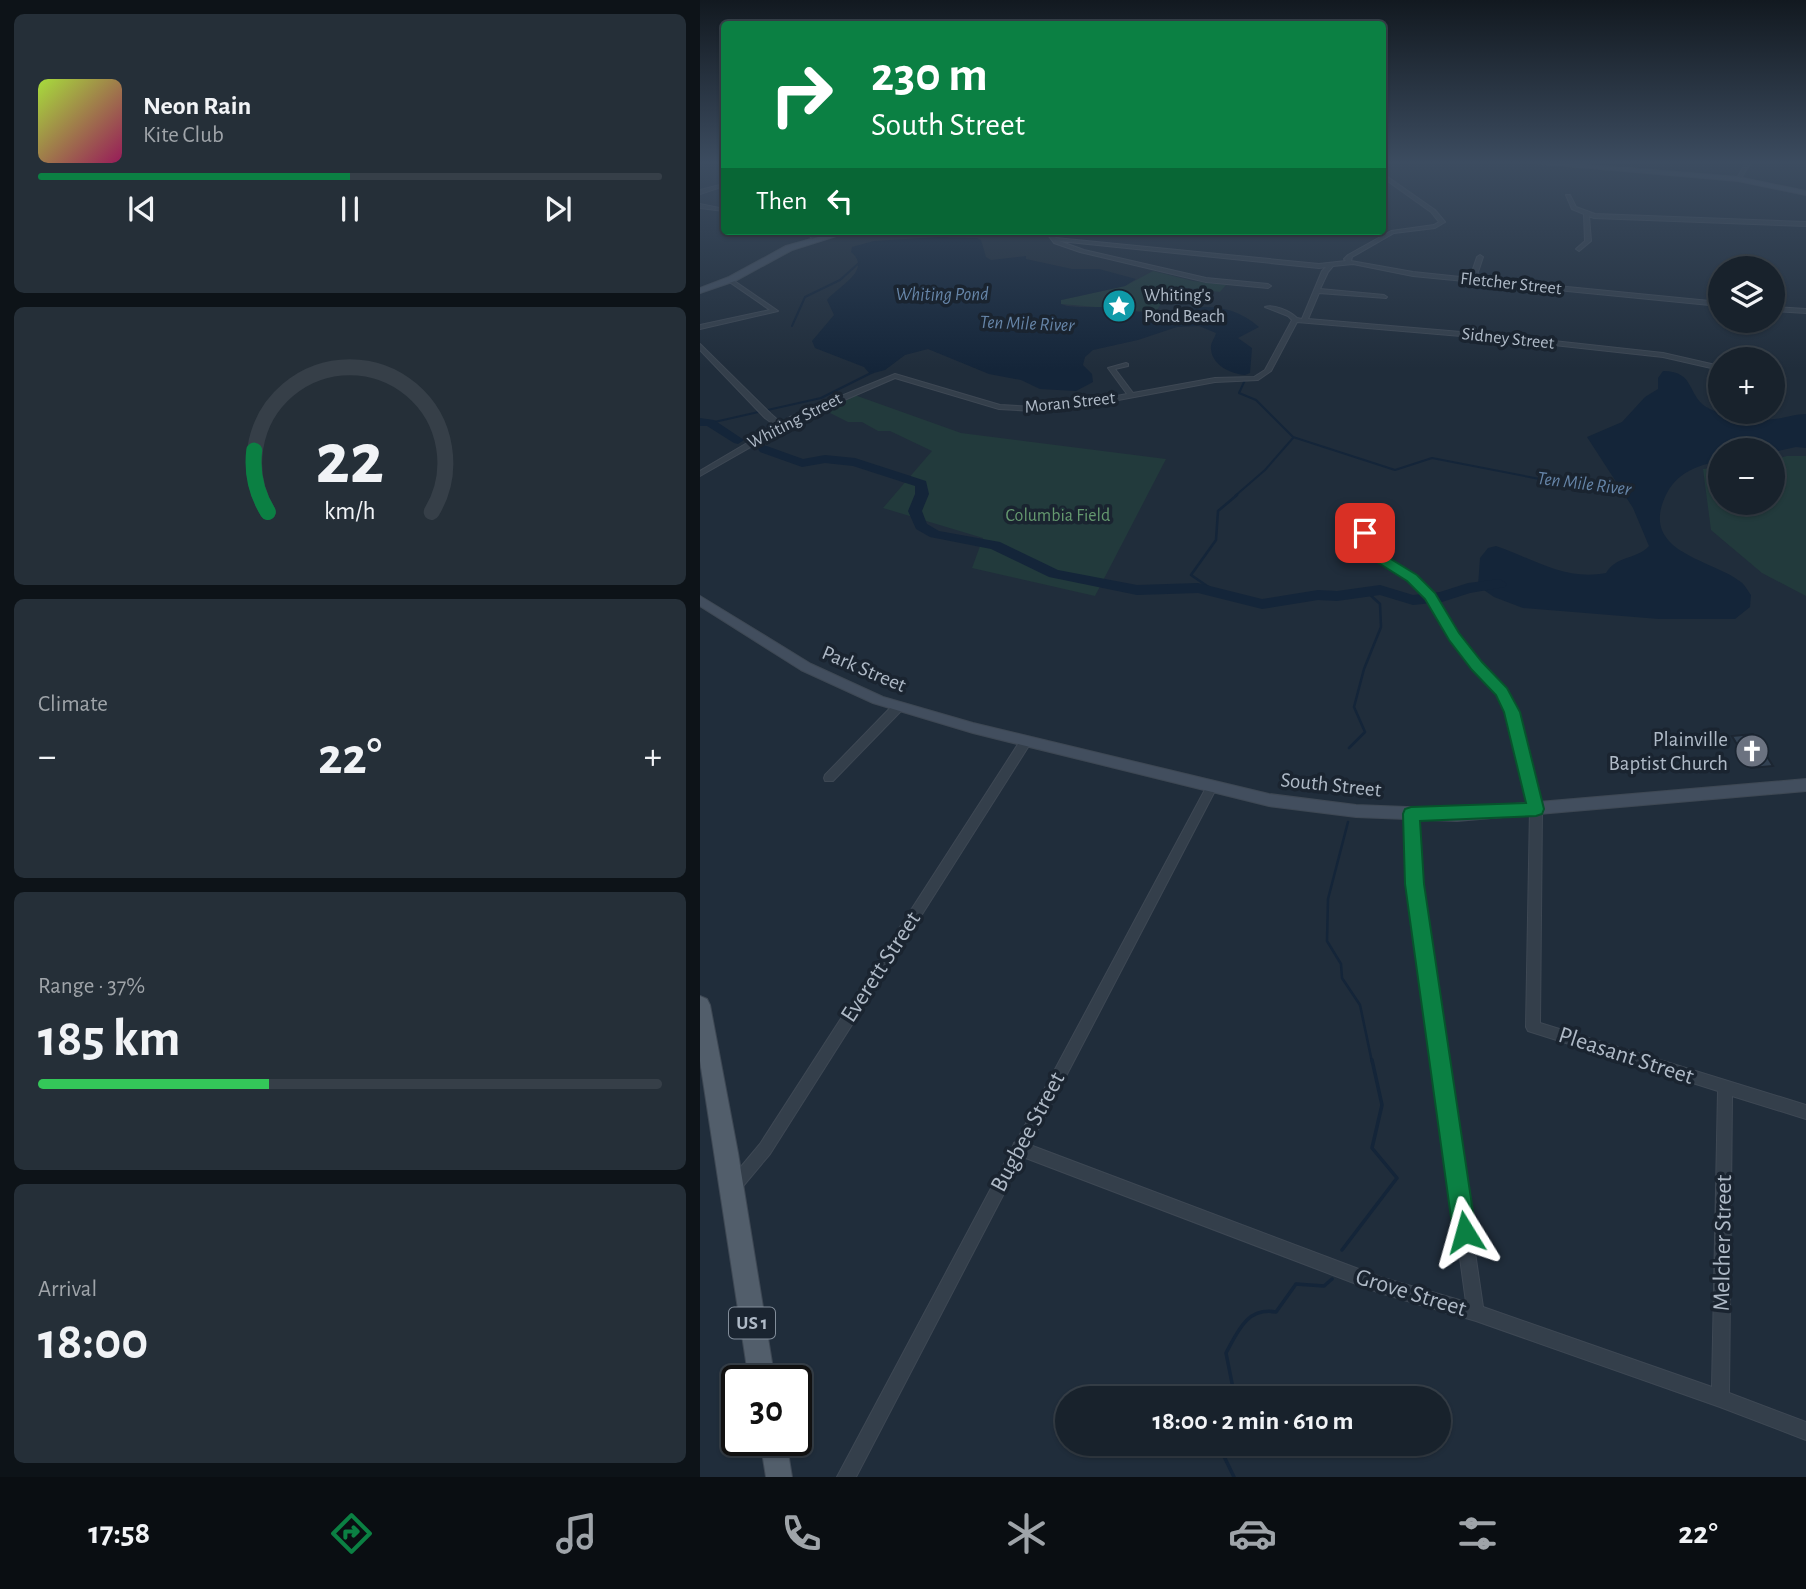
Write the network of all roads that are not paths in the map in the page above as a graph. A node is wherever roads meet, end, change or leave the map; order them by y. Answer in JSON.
{"nodes":[{"id":1,"x":1400,"y":231,"type":"edge"},
{"id":2,"x":1587,"y":231,"type":"edge"},
{"id":3,"x":812,"y":235,"type":"edge"},
{"id":4,"x":832,"y":235,"type":"edge"},
{"id":5,"x":1050,"y":235,"type":"edge"},
{"id":6,"x":816,"y":239,"type":"junction"},
{"id":7,"x":1053,"y":239,"type":"junction"},
{"id":8,"x":1579,"y":248,"type":"dead end"},
{"id":9,"x":1480,"y":257,"type":"dead end"},
{"id":10,"x":1349,"y":262,"type":"junction"},
{"id":11,"x":1332,"y":264,"type":"junction"},
{"id":12,"x":730,"y":280,"type":"junction"},
{"id":13,"x":1472,"y":280,"type":"junction"},
{"id":14,"x":1268,"y":286,"type":"dead end"},
{"id":15,"x":700,"y":291,"type":"edge"},
{"id":16,"x":1318,"y":291,"type":"junction"},
{"id":17,"x":1384,"y":298,"type":"dead end"},
{"id":18,"x":1708,"y":303,"type":"edge"},
{"id":19,"x":1268,"y":307,"type":"dead end"},
{"id":20,"x":1785,"y":309,"type":"edge"},
{"id":21,"x":1806,"y":310,"type":"edge"},
{"id":22,"x":1295,"y":320,"type":"junction"},
{"id":23,"x":1305,"y":320,"type":"junction"},
{"id":24,"x":700,"y":327,"type":"edge"},
{"id":25,"x":700,"y":346,"type":"edge"},
{"id":26,"x":1126,"y":365,"type":"dead end"},
{"id":27,"x":1708,"y":365,"type":"edge"},
{"id":28,"x":895,"y":376,"type":"joint"},
{"id":29,"x":1132,"y":396,"type":"junction"},
{"id":30,"x":780,"y":426,"type":"junction"},
{"id":31,"x":700,"y":474,"type":"edge"},
{"id":32,"x":1354,"y":521,"type":"dead end"},
{"id":33,"x":700,"y":600,"type":"edge"},
{"id":34,"x":898,"y":707,"type":"junction"},
{"id":35,"x":1026,"y":741,"type":"junction"},
{"id":36,"x":828,"y":778,"type":"dead end"},
{"id":37,"x":1806,"y":785,"type":"edge"},
{"id":38,"x":1212,"y":787,"type":"junction"},
{"id":39,"x":1536,"y":809,"type":"junction"},
{"id":40,"x":1411,"y":814,"type":"junction"},
{"id":41,"x":700,"y":1006,"type":"edge"},
{"id":42,"x":1725,"y":1087,"type":"junction"},
{"id":43,"x":1806,"y":1112,"type":"edge"},
{"id":44,"x":1019,"y":1148,"type":"junction"},
{"id":45,"x":732,"y":1189,"type":"junction"},
{"id":46,"x":1476,"y":1313,"type":"junction"},
{"id":47,"x":759,"y":1365,"type":"edge"},
{"id":48,"x":1720,"y":1398,"type":"junction"},
{"id":49,"x":1806,"y":1432,"type":"edge"},
{"id":50,"x":776,"y":1456,"type":"edge"},
{"id":51,"x":779,"y":1477,"type":"edge"},
{"id":52,"x":846,"y":1477,"type":"edge"}],
"edges":[{"from":1,"to":10,"type":"street"},
{"from":2,"to":8,"type":"street"},
{"from":3,"to":6,"type":"street"},
{"from":4,"to":6,"type":"main road"},
{"from":5,"to":7,"type":"street"},
{"from":6,"to":12,"type":"main road"},
{"from":7,"to":11,"type":"street","name":"Fletcher Street"},
{"from":7,"to":14,"type":"street"},
{"from":9,"to":13,"type":"street"},
{"from":10,"to":11,"type":"street","name":"Fletcher Street"},
{"from":10,"to":13,"type":"street","name":"Fletcher Street"},
{"from":11,"to":16,"type":"street"},
{"from":12,"to":15,"type":"main road"},
{"from":12,"to":24,"type":"street"},
{"from":13,"to":18,"type":"street","name":"Fletcher Street"},
{"from":16,"to":17,"type":"street"},
{"from":16,"to":23,"type":"street"},
{"from":19,"to":22,"type":"street"},
{"from":20,"to":21,"type":"street"},
{"from":22,"to":23,"type":"street","name":"Sidney Street"},
{"from":22,"to":29,"type":"street","name":"Moran Street"},
{"from":23,"to":27,"type":"street","name":"Sidney Street"},
{"from":25,"to":30,"type":"street"},
{"from":26,"to":29,"type":"street"},
{"from":28,"to":29,"type":"street","name":"Moran Street"},
{"from":28,"to":30,"type":"street","name":"Whiting Street"},
{"from":30,"to":31,"type":"street","name":"Whiting Street"},
{"from":32,"to":39,"type":"street"},
{"from":33,"to":34,"type":"main road","name":"Park Street"},
{"from":34,"to":35,"type":"main road","name":"Park Street"},
{"from":34,"to":36,"type":"street"},
{"from":35,"to":38,"type":"main road","name":"South Street"},
{"from":35,"to":45,"type":"street","name":"Everett Street"},
{"from":37,"to":39,"type":"main road","name":"South Street"},
{"from":38,"to":40,"type":"main road","name":"South Street"},
{"from":38,"to":44,"type":"street","name":"Bugbee Street"},
{"from":39,"to":40,"type":"main road","name":"South Street"},
{"from":39,"to":42,"type":"street","name":"Pleasant Street"},
{"from":40,"to":46,"type":"street"},
{"from":41,"to":45,"type":"main road","number":"US 1"},
{"from":42,"to":43,"type":"street","name":"Pleasant Street"},
{"from":42,"to":48,"type":"street","name":"Melcher Street"},
{"from":44,"to":46,"type":"street","name":"Grove Street"},
{"from":44,"to":52,"type":"street","name":"Bugbee Street"},
{"from":45,"to":47,"type":"main road","number":"US 1"},
{"from":46,"to":48,"type":"street","name":"Grove Street"},
{"from":48,"to":49,"type":"street","name":"Grove Street"},
{"from":50,"to":51,"type":"main road"}]}
